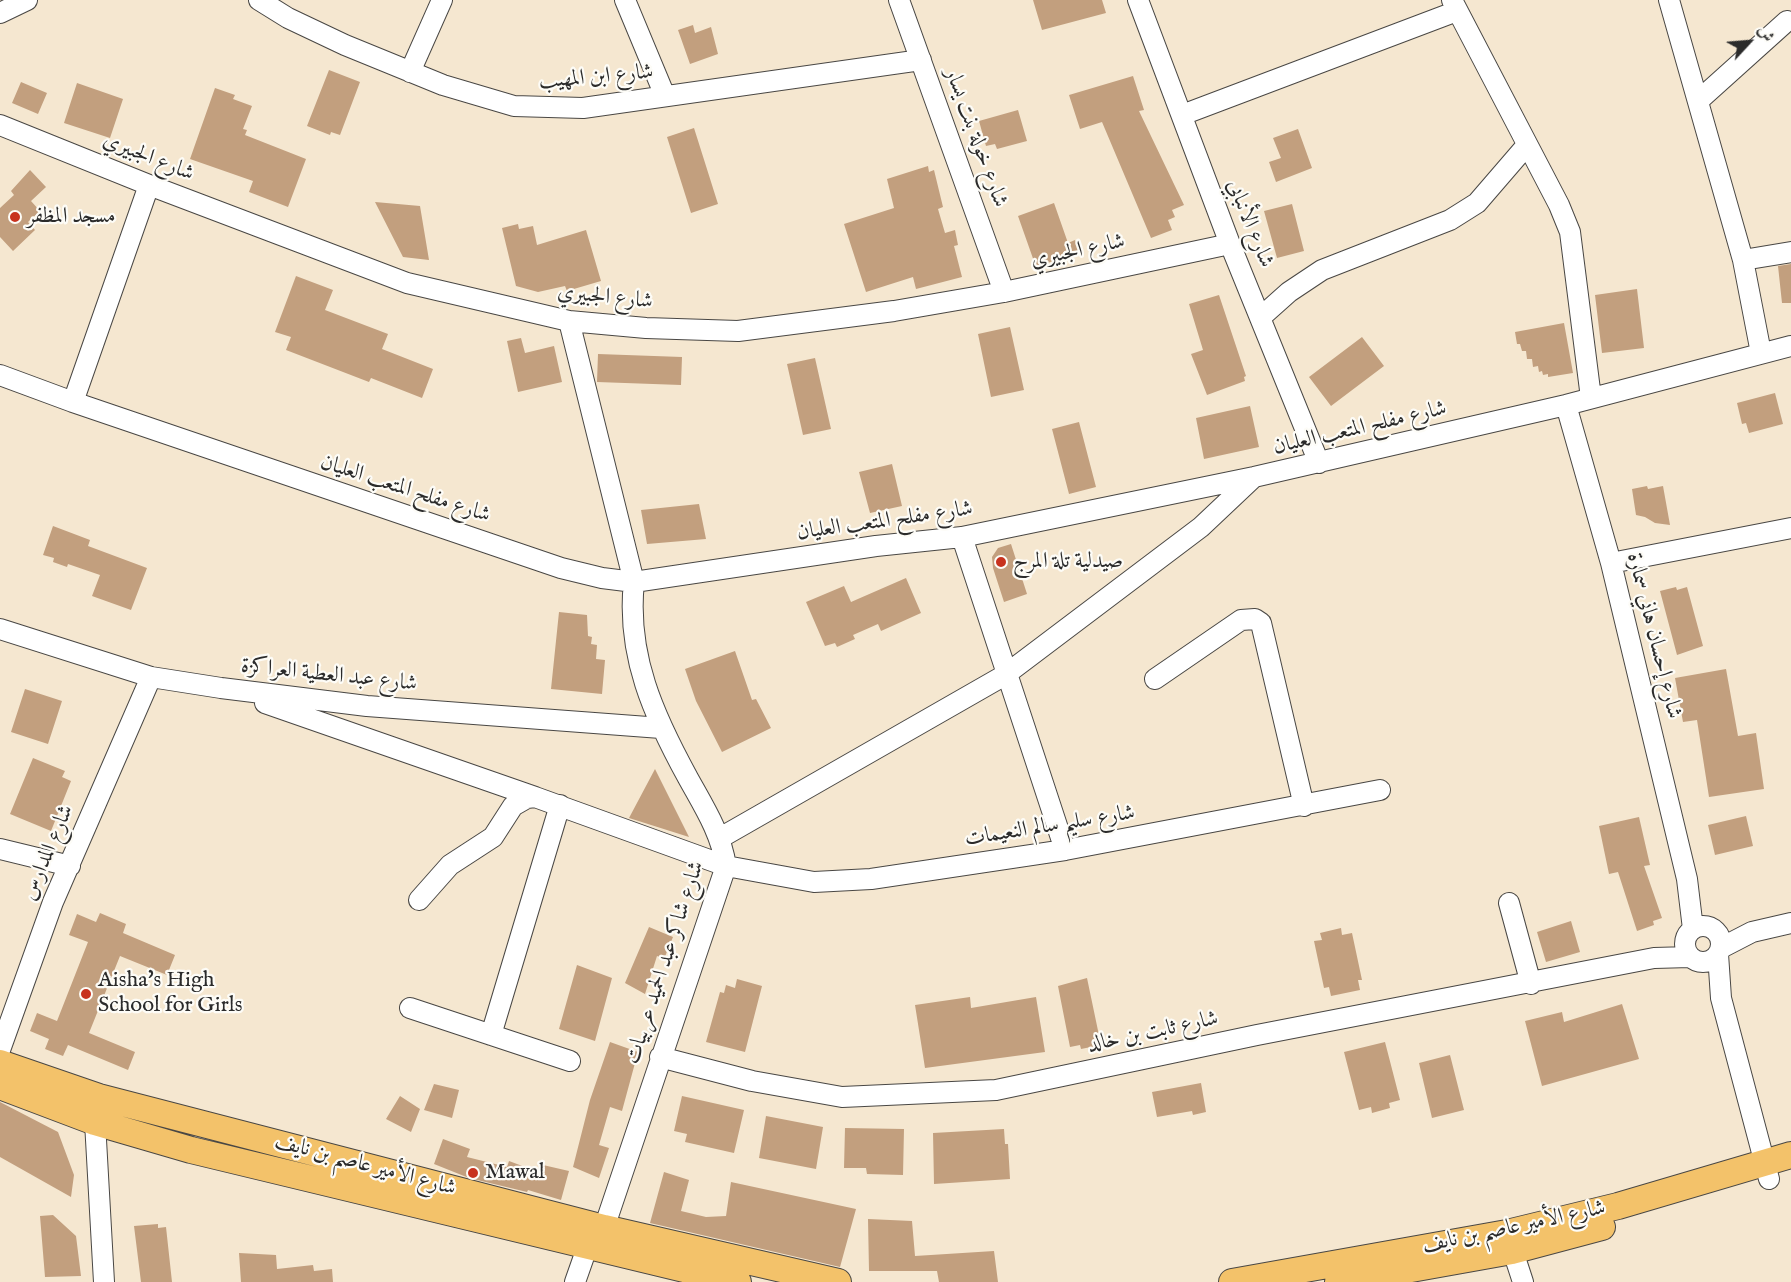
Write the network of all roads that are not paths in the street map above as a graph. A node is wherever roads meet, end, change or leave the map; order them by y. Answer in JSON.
{"nodes":[{"id":1,"x":27,"y":0,"type":"edge"},
{"id":2,"x":259,"y":0,"type":"edge"},
{"id":3,"x":442,"y":0,"type":"edge"},
{"id":4,"x":625,"y":0,"type":"edge"},
{"id":5,"x":899,"y":0,"type":"edge"},
{"id":6,"x":1138,"y":0,"type":"edge"},
{"id":7,"x":1669,"y":0,"type":"edge"},
{"id":8,"x":1454,"y":6,"type":"edge"},
{"id":9,"x":0,"y":13,"type":"edge"},
{"id":10,"x":1787,"y":21,"type":"dead end"},
{"id":11,"x":921,"y":60,"type":"junction"},
{"id":12,"x":410,"y":72,"type":"junction"},
{"id":13,"x":665,"y":96,"type":"junction"},
{"id":14,"x":1698,"y":101,"type":"junction"},
{"id":15,"x":1182,"y":115,"type":"junction"},
{"id":16,"x":0,"y":125,"type":"edge"},
{"id":17,"x":1527,"y":145,"type":"junction"},
{"id":18,"x":149,"y":185,"type":"junction"},
{"id":19,"x":1230,"y":244,"type":"junction"},
{"id":20,"x":1791,"y":252,"type":"edge"},
{"id":21,"x":1743,"y":261,"type":"junction"},
{"id":22,"x":1005,"y":292,"type":"junction"},
{"id":23,"x":1261,"y":317,"type":"junction"},
{"id":24,"x":569,"y":321,"type":"junction"},
{"id":25,"x":1791,"y":346,"type":"edge"},
{"id":26,"x":1761,"y":352,"type":"junction"},
{"id":27,"x":0,"y":375,"type":"edge"},
{"id":28,"x":1591,"y":398,"type":"junction"},
{"id":29,"x":73,"y":402,"type":"junction"},
{"id":30,"x":1566,"y":405,"type":"junction"},
{"id":31,"x":1319,"y":464,"type":"junction"},
{"id":32,"x":1254,"y":477,"type":"junction"},
{"id":33,"x":1791,"y":528,"type":"edge"},
{"id":34,"x":962,"y":537,"type":"junction"},
{"id":35,"x":1611,"y":563,"type":"junction"},
{"id":36,"x":634,"y":582,"type":"junction"},
{"id":37,"x":0,"y":629,"type":"edge"},
{"id":38,"x":1005,"y":675,"type":"junction"},
{"id":39,"x":151,"y":677,"type":"junction"},
{"id":40,"x":1155,"y":679,"type":"dead end"},
{"id":41,"x":221,"y":688,"type":"junction"},
{"id":42,"x":661,"y":728,"type":"junction"},
{"id":43,"x":1380,"y":790,"type":"dead end"},
{"id":44,"x":535,"y":797,"type":"junction"},
{"id":45,"x":560,"y":804,"type":"junction"},
{"id":46,"x":1304,"y":806,"type":"junction"},
{"id":47,"x":720,"y":838,"type":"junction"},
{"id":48,"x":0,"y":849,"type":"edge"},
{"id":49,"x":1065,"y":850,"type":"junction"},
{"id":50,"x":70,"y":866,"type":"junction"},
{"id":51,"x":726,"y":866,"type":"junction"},
{"id":52,"x":419,"y":900,"type":"dead end"},
{"id":53,"x":1509,"y":903,"type":"dead end"},
{"id":54,"x":1791,"y":923,"type":"edge"},
{"id":55,"x":1703,"y":943,"type":"junction"},
{"id":56,"x":1531,"y":984,"type":"junction"},
{"id":57,"x":410,"y":1008,"type":"dead end"},
{"id":58,"x":491,"y":1035,"type":"junction"},
{"id":59,"x":0,"y":1050,"type":"edge"},
{"id":60,"x":660,"y":1057,"type":"junction"},
{"id":61,"x":570,"y":1062,"type":"dead end"},
{"id":62,"x":0,"y":1063,"type":"edge"},
{"id":63,"x":0,"y":1086,"type":"edge"},
{"id":64,"x":95,"y":1122,"type":"junction"},
{"id":65,"x":1791,"y":1155,"type":"edge"},
{"id":66,"x":1775,"y":1171,"type":"edge"},
{"id":67,"x":596,"y":1236,"type":"junction"},
{"id":68,"x":1509,"y":1242,"type":"junction"},
{"id":69,"x":104,"y":1282,"type":"edge"},
{"id":70,"x":575,"y":1282,"type":"edge"},
{"id":71,"x":738,"y":1282,"type":"edge"},
{"id":72,"x":838,"y":1282,"type":"edge"},
{"id":73,"x":1232,"y":1282,"type":"edge"},
{"id":74,"x":1338,"y":1282,"type":"edge"},
{"id":75,"x":1523,"y":1282,"type":"edge"}],
"edges":[{"from":1,"to":9,"type":"street"},
{"from":2,"to":12,"type":"street","name":"شارع ابن المهيب"},
{"from":3,"to":12,"type":"street"},
{"from":4,"to":13,"type":"street"},
{"from":5,"to":11,"type":"street","name":"شارع خولة بنت يسار"},
{"from":6,"to":15,"type":"street","name":"شارع الأنبابي"},
{"from":7,"to":14,"type":"street"},
{"from":8,"to":15,"type":"street"},
{"from":8,"to":17,"type":"street"},
{"from":10,"to":14,"type":"street"},
{"from":11,"to":13,"type":"street","name":"شارع ابن المهيب"},
{"from":11,"to":22,"type":"street","name":"شارع خولة بنت يسار"},
{"from":12,"to":13,"type":"street","name":"شارع ابن المهيب"},
{"from":14,"to":21,"type":"street"},
{"from":15,"to":19,"type":"street","name":"شارع الأنبابي"},
{"from":16,"to":18,"type":"street","name":"شارع الجبيري"},
{"from":17,"to":23,"type":"street"},
{"from":17,"to":28,"type":"street"},
{"from":18,"to":24,"type":"street","name":"شارع الجبيري"},
{"from":18,"to":29,"type":"street"},
{"from":19,"to":22,"type":"street","name":"شارع الجبيري"},
{"from":19,"to":23,"type":"street","name":"شارع الأنبابي"},
{"from":20,"to":21,"type":"street"},
{"from":21,"to":26,"type":"street"},
{"from":22,"to":24,"type":"street","name":"شارع الجبيري"},
{"from":23,"to":31,"type":"street","name":"شارع الأنبابي"},
{"from":24,"to":36,"type":"street","name":"شارع شاكر عبد الحميد عربيات"},
{"from":25,"to":26,"type":"street","name":"شارع مفلح المتعب العليان"},
{"from":26,"to":28,"type":"street","name":"شارع مفلح المتعب العليان"},
{"from":27,"to":29,"type":"street","name":"شارع مفلح المتعب العليان"},
{"from":28,"to":30,"type":"street","name":"شارع مفلح المتعب العليان"},
{"from":29,"to":36,"type":"street","name":"شارع مفلح المتعب العليان"},
{"from":30,"to":31,"type":"street","name":"شارع مفلح المتعب العليان"},
{"from":30,"to":35,"type":"street","name":"شارع إحسان هاني سمارة"},
{"from":31,"to":32,"type":"street","name":"شارع مفلح المتعب العليان"},
{"from":32,"to":34,"type":"street","name":"شارع مفلح المتعب العليان"},
{"from":32,"to":38,"type":"street"},
{"from":33,"to":35,"type":"street"},
{"from":34,"to":36,"type":"street","name":"شارع مفلح المتعب العليان"},
{"from":34,"to":38,"type":"street"},
{"from":35,"to":55,"type":"street","name":"شارع إحسان هاني سمارة"},
{"from":36,"to":42,"type":"street","name":"شارع شاكر عبد الحميد عربيات"},
{"from":37,"to":39,"type":"street","name":"شارع عبد العطية العراكزة"},
{"from":38,"to":47,"type":"street"},
{"from":38,"to":49,"type":"street"},
{"from":39,"to":41,"type":"street","name":"شارع عبد العطية العراكزة"},
{"from":39,"to":50,"type":"street","name":"شارع المدارس"},
{"from":40,"to":46,"type":"street"},
{"from":41,"to":42,"type":"street","name":"شارع عبد العطية العراكزة"},
{"from":41,"to":44,"type":"street","name":"شارع سليم سالم النعيمات"},
{"from":42,"to":47,"type":"street","name":"شارع شاكر عبد الحميد عربيات"},
{"from":43,"to":46,"type":"street","name":"شارع سليم سالم النعيمات"},
{"from":44,"to":45,"type":"street","name":"شارع سليم سالم النعيمات"},
{"from":44,"to":52,"type":"street"},
{"from":45,"to":51,"type":"street","name":"شارع سليم سالم النعيمات"},
{"from":45,"to":58,"type":"street"},
{"from":46,"to":49,"type":"street","name":"شارع سليم سالم النعيمات"},
{"from":47,"to":51,"type":"street","name":"شارع شاكر عبد الحميد عربيات"},
{"from":48,"to":50,"type":"street"},
{"from":49,"to":51,"type":"street","name":"شارع سليم سالم النعيمات"},
{"from":50,"to":59,"type":"street","name":"شارع المدارس"},
{"from":51,"to":60,"type":"street","name":"شارع شاكر عبد الحميد عربيات"},
{"from":53,"to":56,"type":"street"},
{"from":54,"to":55,"type":"street"},
{"from":55,"to":56,"type":"street","name":"شارع ثابت بن خالد"},
{"from":55,"to":66,"type":"street","name":"شارع إحسان هاني سمارة"},
{"from":56,"to":60,"type":"street","name":"شارع ثابت بن خالد"},
{"from":57,"to":58,"type":"street"},
{"from":58,"to":61,"type":"street"},
{"from":60,"to":67,"type":"street","name":"شارع شاكر عبد الحميد عربيات"},
{"from":62,"to":67,"type":"main road","name":"شارع الأمير عاصم بن نايف"},
{"from":63,"to":64,"type":"main road","name":"شارع الأمير عاصم بن نايف"},
{"from":64,"to":67,"type":"main road","name":"شارع الأمير عاصم بن نايف"},
{"from":64,"to":69,"type":"street"},
{"from":65,"to":66,"type":"main road","name":"شارع الأمير عاصم بن نايف"},
{"from":66,"to":68,"type":"main road","name":"شارع الأمير عاصم بن نايف"},
{"from":67,"to":70,"type":"street","name":"شارع شاكر عبد الحميد عربيات"},
{"from":67,"to":71,"type":"main road","name":"شارع الأمير عاصم بن نايف"},
{"from":67,"to":72,"type":"main road","name":"شارع الأمير عاصم بن نايف"},
{"from":68,"to":73,"type":"main road","name":"شارع الأمير عاصم بن نايف"},
{"from":68,"to":74,"type":"main road","name":"شارع الأمير عاصم بن نايف"},
{"from":68,"to":75,"type":"street"}]}
